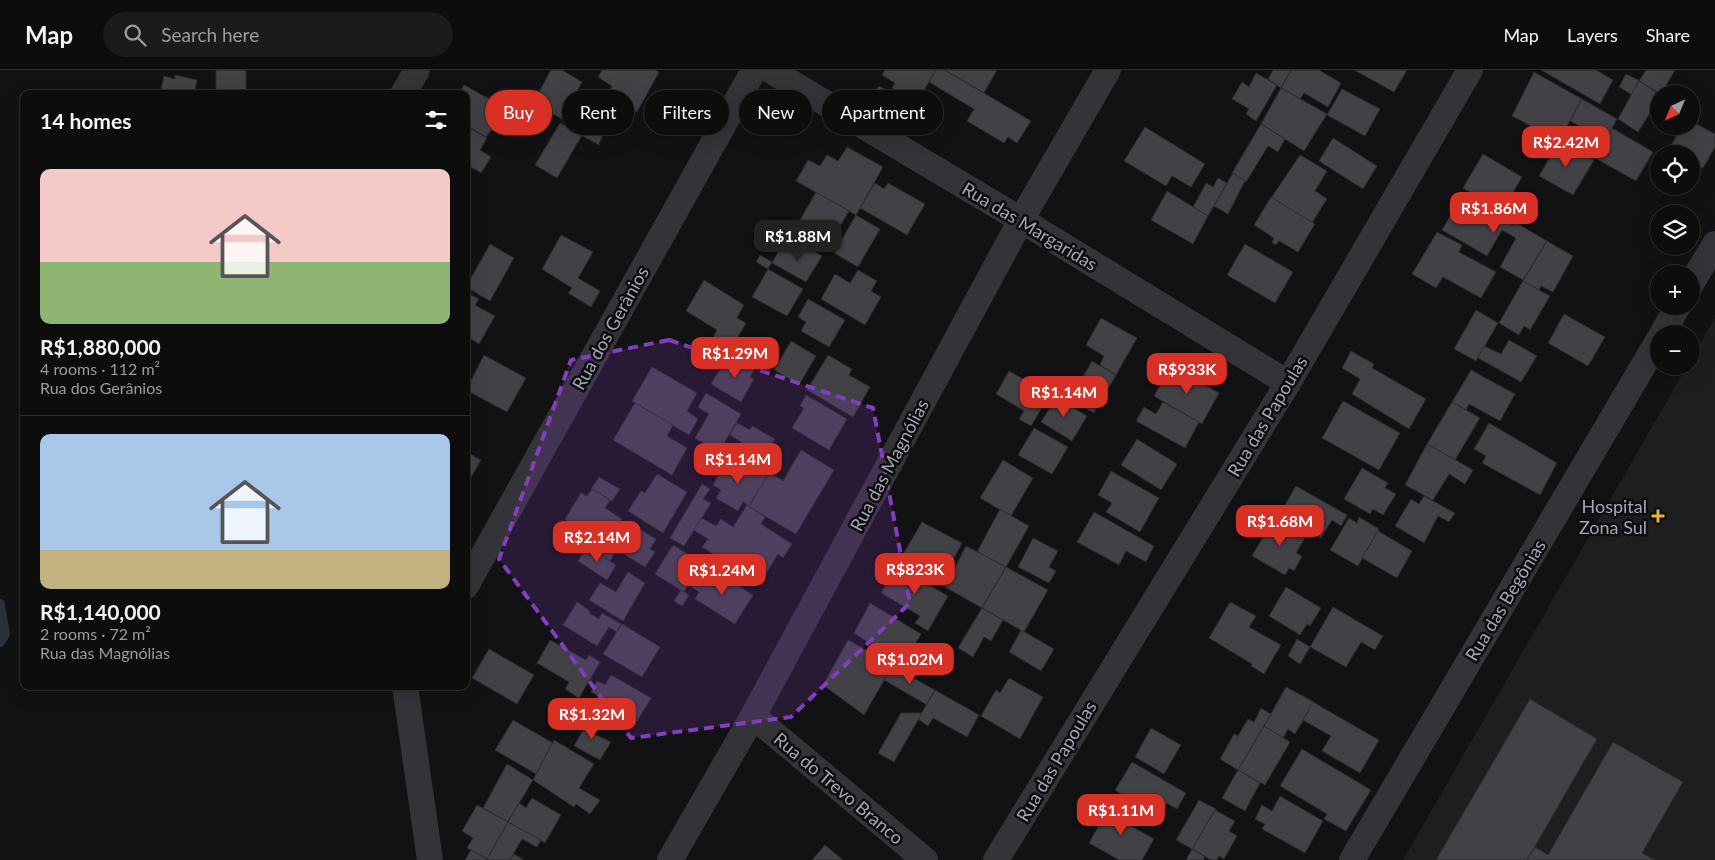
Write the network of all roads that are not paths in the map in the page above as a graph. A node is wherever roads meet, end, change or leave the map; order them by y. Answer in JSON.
{"nodes":[{"id":1,"x":416,"y":70,"type":"edge"},
{"id":2,"x":754,"y":70,"type":"edge"},
{"id":3,"x":770,"y":70,"type":"edge"},
{"id":4,"x":1108,"y":70,"type":"edge"},
{"id":5,"x":1470,"y":70,"type":"edge"},
{"id":6,"x":405,"y":90,"type":"edge"},
{"id":7,"x":1021,"y":220,"type":"junction"},
{"id":8,"x":1715,"y":244,"type":"edge"},
{"id":9,"x":1700,"y":269,"type":"edge"},
{"id":10,"x":1650,"y":354,"type":"edge"},
{"id":11,"x":1288,"y":383,"type":"junction"},
{"id":12,"x":470,"y":579,"type":"edge"},
{"id":13,"x":407,"y":690,"type":"edge"},
{"id":14,"x":753,"y":716,"type":"junction"},
{"id":15,"x":430,"y":860,"type":"edge"},
{"id":16,"x":670,"y":860,"type":"edge"},
{"id":17,"x":926,"y":860,"type":"edge"},
{"id":18,"x":996,"y":860,"type":"edge"},
{"id":19,"x":1352,"y":860,"type":"edge"}],
"edges":[{"from":1,"to":6,"type":"street"},
{"from":2,"to":12,"type":"street","name":"Rua dos Gerânios"},
{"from":3,"to":7,"type":"street","name":"Rua das Margaridas"},
{"from":4,"to":7,"type":"street","name":"Rua das Magnólias"},
{"from":5,"to":11,"type":"street","name":"Rua das Papoulas"},
{"from":7,"to":11,"type":"street","name":"Rua das Margaridas"},
{"from":7,"to":14,"type":"street","name":"Rua das Magnólias"},
{"from":8,"to":9,"type":"street"},
{"from":10,"to":19,"type":"street","name":"Rua das Begônias"},
{"from":11,"to":18,"type":"street","name":"Rua das Papoulas"},
{"from":13,"to":15,"type":"street"},
{"from":14,"to":16,"type":"street","name":"Rua das Magnólias"},
{"from":14,"to":17,"type":"street","name":"Rua do Trevo Branco"}]}
